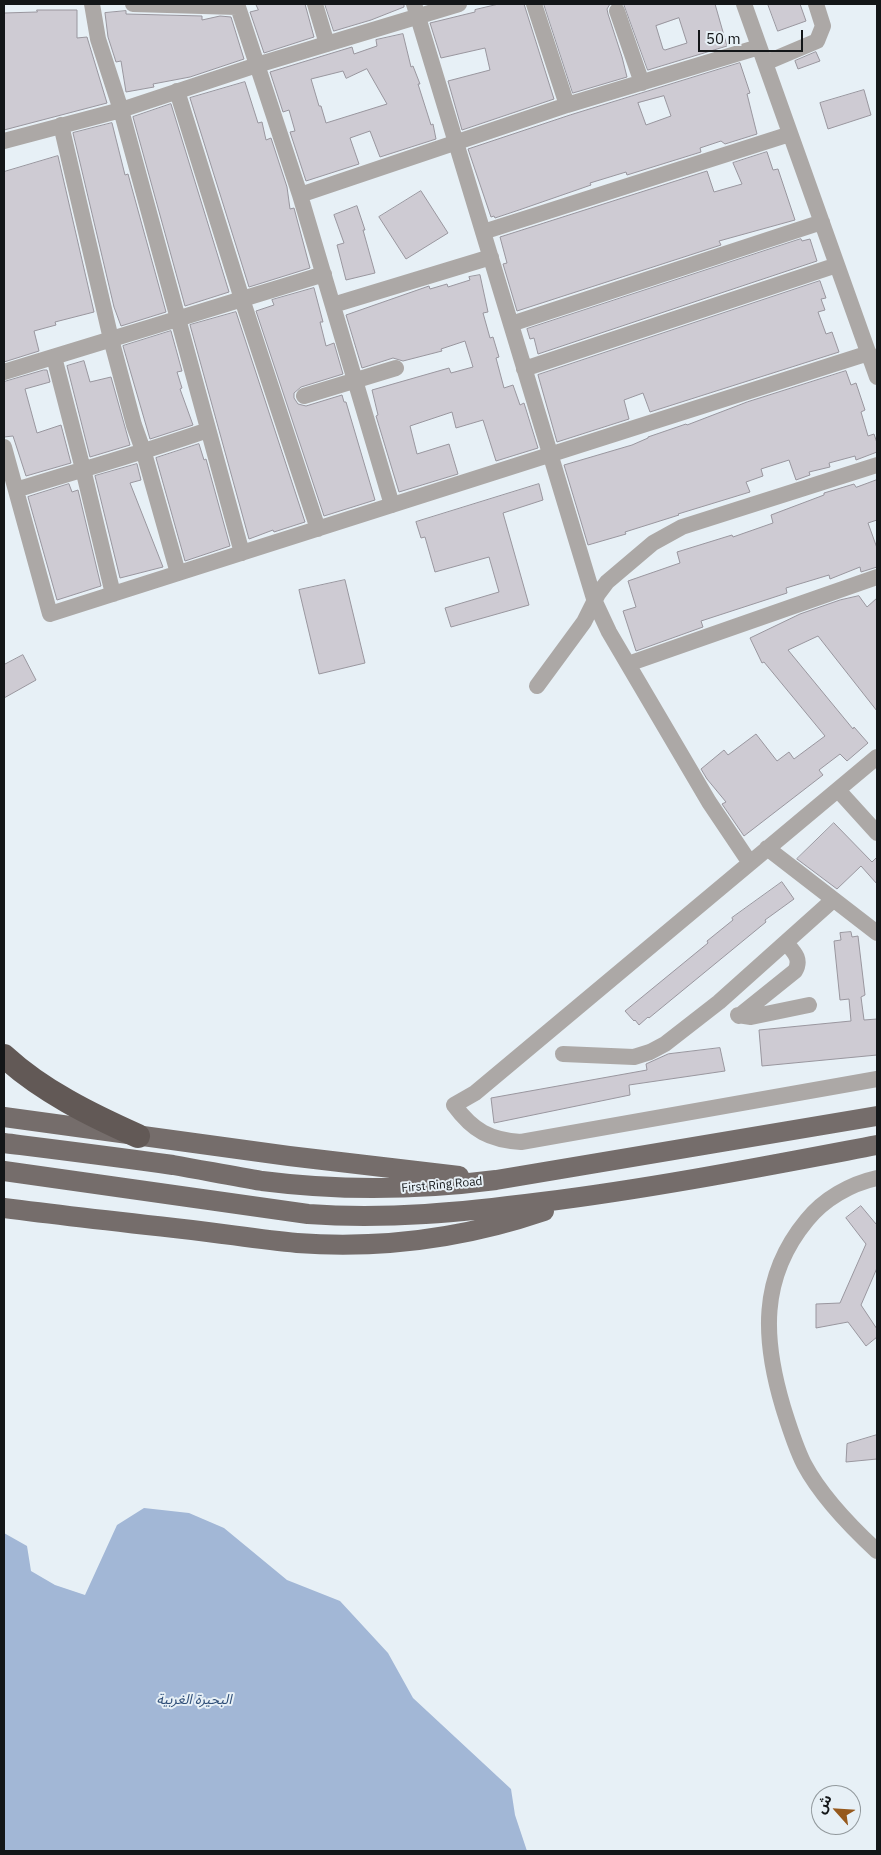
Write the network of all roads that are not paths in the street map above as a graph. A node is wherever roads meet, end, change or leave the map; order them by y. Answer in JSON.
{"nodes":[{"id":1,"x":92,"y":4,"type":"edge"},
{"id":2,"x":133,"y":4,"type":"edge"},
{"id":3,"x":154,"y":4,"type":"edge"},
{"id":4,"x":315,"y":4,"type":"edge"},
{"id":5,"x":459,"y":4,"type":"edge"},
{"id":6,"x":534,"y":4,"type":"edge"},
{"id":7,"x":744,"y":4,"type":"edge"},
{"id":8,"x":816,"y":4,"type":"edge"},
{"id":9,"x":237,"y":5,"type":"edge"},
{"id":10,"x":416,"y":10,"type":"edge"},
{"id":11,"x":617,"y":11,"type":"dead end"},
{"id":12,"x":327,"y":44,"type":"junction"},
{"id":13,"x":759,"y":47,"type":"junction"},
{"id":14,"x":765,"y":63,"type":"junction"},
{"id":15,"x":258,"y":65,"type":"junction"},
{"id":16,"x":642,"y":83,"type":"junction"},
{"id":17,"x":177,"y":91,"type":"junction"},
{"id":18,"x":567,"y":105,"type":"junction"},
{"id":19,"x":121,"y":110,"type":"junction"},
{"id":20,"x":62,"y":125,"type":"junction"},
{"id":21,"x":790,"y":134,"type":"junction"},
{"id":22,"x":4,"y":141,"type":"edge"},
{"id":23,"x":456,"y":142,"type":"junction"},
{"id":24,"x":300,"y":195,"type":"junction"},
{"id":25,"x":822,"y":222,"type":"junction"},
{"id":26,"x":483,"y":232,"type":"junction"},
{"id":27,"x":491,"y":258,"type":"junction"},
{"id":28,"x":837,"y":265,"type":"junction"},
{"id":29,"x":324,"y":274,"type":"junction"},
{"id":30,"x":242,"y":299,"type":"junction"},
{"id":31,"x":333,"y":305,"type":"junction"},
{"id":32,"x":178,"y":319,"type":"junction"},
{"id":33,"x":511,"y":324,"type":"junction"},
{"id":34,"x":111,"y":339,"type":"junction"},
{"id":35,"x":869,"y":353,"type":"junction"},
{"id":36,"x":54,"y":357,"type":"junction"},
{"id":37,"x":396,"y":368,"type":"dead end"},
{"id":38,"x":524,"y":368,"type":"junction"},
{"id":39,"x":4,"y":372,"type":"edge"},
{"id":40,"x":877,"y":377,"type":"edge"},
{"id":41,"x":354,"y":381,"type":"junction"},
{"id":42,"x":304,"y":396,"type":"dead end"},
{"id":43,"x":208,"y":430,"type":"junction"},
{"id":44,"x":4,"y":447,"type":"edge"},
{"id":45,"x":144,"y":453,"type":"junction"},
{"id":46,"x":550,"y":455,"type":"junction"},
{"id":47,"x":877,"y":465,"type":"edge"},
{"id":48,"x":83,"y":469,"type":"junction"},
{"id":49,"x":16,"y":490,"type":"junction"},
{"id":50,"x":392,"y":505,"type":"junction"},
{"id":51,"x":318,"y":529,"type":"junction"},
{"id":52,"x":242,"y":553,"type":"junction"},
{"id":53,"x":178,"y":573,"type":"junction"},
{"id":54,"x":877,"y":577,"type":"edge"},
{"id":55,"x":113,"y":594,"type":"junction"},
{"id":56,"x":595,"y":602,"type":"junction"},
{"id":57,"x":628,"y":664,"type":"junction"},
{"id":58,"x":537,"y":686,"type":"dead end"},
{"id":59,"x":877,"y":757,"type":"edge"},
{"id":60,"x":838,"y":790,"type":"junction"},
{"id":61,"x":877,"y":833,"type":"edge"},
{"id":62,"x":767,"y":848,"type":"junction"},
{"id":63,"x":750,"y":863,"type":"junction"},
{"id":64,"x":833,"y":900,"type":"junction"},
{"id":65,"x":877,"y":933,"type":"edge"},
{"id":66,"x":786,"y":943,"type":"junction"},
{"id":67,"x":719,"y":1002,"type":"junction"},
{"id":68,"x":809,"y":1005,"type":"dead end"},
{"id":69,"x":739,"y":1016,"type":"junction"},
{"id":70,"x":564,"y":1054,"type":"dead end"},
{"id":71,"x":4,"y":1056,"type":"edge"},
{"id":72,"x":877,"y":1079,"type":"edge"},
{"id":73,"x":877,"y":1116,"type":"edge"},
{"id":74,"x":7,"y":1120,"type":"edge"},
{"id":75,"x":138,"y":1136,"type":"junction"},
{"id":76,"x":4,"y":1143,"type":"edge"},
{"id":77,"x":877,"y":1145,"type":"edge"},
{"id":78,"x":4,"y":1171,"type":"edge"},
{"id":79,"x":877,"y":1178,"type":"edge"},
{"id":80,"x":496,"y":1180,"type":"junction"},
{"id":81,"x":583,"y":1197,"type":"junction"},
{"id":82,"x":4,"y":1208,"type":"edge"},
{"id":83,"x":877,"y":1551,"type":"edge"}],
"edges":[{"from":1,"to":19,"type":"street"},
{"from":2,"to":3,"type":"street"},
{"from":3,"to":9,"type":"street"},
{"from":4,"to":12,"type":"street"},
{"from":5,"to":10,"type":"street"},
{"from":6,"to":18,"type":"street"},
{"from":7,"to":13,"type":"street"},
{"from":8,"to":14,"type":"street"},
{"from":9,"to":15,"type":"street"},
{"from":10,"to":12,"type":"street"},
{"from":10,"to":23,"type":"street"},
{"from":11,"to":16,"type":"street"},
{"from":12,"to":15,"type":"street"},
{"from":13,"to":14,"type":"street"},
{"from":13,"to":16,"type":"street"},
{"from":14,"to":21,"type":"street"},
{"from":15,"to":17,"type":"street"},
{"from":15,"to":24,"type":"street"},
{"from":16,"to":18,"type":"street"},
{"from":17,"to":19,"type":"street"},
{"from":17,"to":30,"type":"street"},
{"from":18,"to":23,"type":"street"},
{"from":19,"to":20,"type":"street"},
{"from":19,"to":32,"type":"street"},
{"from":20,"to":22,"type":"street"},
{"from":20,"to":34,"type":"street"},
{"from":21,"to":25,"type":"street"},
{"from":21,"to":26,"type":"street"},
{"from":23,"to":24,"type":"street"},
{"from":23,"to":26,"type":"street"},
{"from":24,"to":29,"type":"street"},
{"from":25,"to":28,"type":"street"},
{"from":25,"to":33,"type":"street"},
{"from":26,"to":27,"type":"street"},
{"from":27,"to":31,"type":"street"},
{"from":27,"to":33,"type":"street"},
{"from":28,"to":35,"type":"street"},
{"from":28,"to":38,"type":"street"},
{"from":29,"to":30,"type":"street"},
{"from":29,"to":31,"type":"street"},
{"from":30,"to":32,"type":"street"},
{"from":30,"to":51,"type":"street"},
{"from":31,"to":41,"type":"street"},
{"from":32,"to":34,"type":"street"},
{"from":32,"to":43,"type":"street"},
{"from":33,"to":38,"type":"street"},
{"from":34,"to":36,"type":"street"},
{"from":34,"to":45,"type":"street"},
{"from":35,"to":40,"type":"street"},
{"from":35,"to":46,"type":"street"},
{"from":36,"to":39,"type":"street"},
{"from":36,"to":48,"type":"street"},
{"from":37,"to":41,"type":"street"},
{"from":38,"to":46,"type":"street"},
{"from":41,"to":42,"type":"street"},
{"from":41,"to":50,"type":"street"},
{"from":43,"to":45,"type":"street"},
{"from":43,"to":52,"type":"street"},
{"from":44,"to":49,"type":"street"},
{"from":45,"to":48,"type":"street"},
{"from":45,"to":53,"type":"street"},
{"from":46,"to":50,"type":"street"},
{"from":46,"to":56,"type":"street"},
{"from":47,"to":56,"type":"street"},
{"from":48,"to":49,"type":"street"},
{"from":48,"to":55,"type":"street"},
{"from":49,"to":55,"type":"street"},
{"from":50,"to":51,"type":"street"},
{"from":51,"to":52,"type":"street"},
{"from":52,"to":53,"type":"street"},
{"from":53,"to":55,"type":"street"},
{"from":54,"to":57,"type":"street"},
{"from":56,"to":57,"type":"street"},
{"from":56,"to":58,"type":"street"},
{"from":57,"to":63,"type":"street"},
{"from":59,"to":60,"type":"street"},
{"from":60,"to":61,"type":"street"},
{"from":60,"to":62,"type":"street"},
{"from":62,"to":63,"type":"street"},
{"from":62,"to":64,"type":"street"},
{"from":63,"to":72,"type":"street"},
{"from":64,"to":65,"type":"street"},
{"from":64,"to":66,"type":"street"},
{"from":66,"to":67,"type":"street"},
{"from":66,"to":69,"type":"street"},
{"from":67,"to":69,"type":"street"},
{"from":67,"to":70,"type":"street"},
{"from":68,"to":69,"type":"street"},
{"from":71,"to":75,"type":"highway"},
{"from":73,"to":80,"type":"main road","name":"First Ring Road"},
{"from":74,"to":75,"type":"main road"},
{"from":75,"to":80,"type":"main road"},
{"from":76,"to":80,"type":"main road","name":"First Ring Road"},
{"from":77,"to":81,"type":"main road"},
{"from":78,"to":81,"type":"main road"},
{"from":79,"to":83,"type":"street"},
{"from":81,"to":82,"type":"main road"}]}
